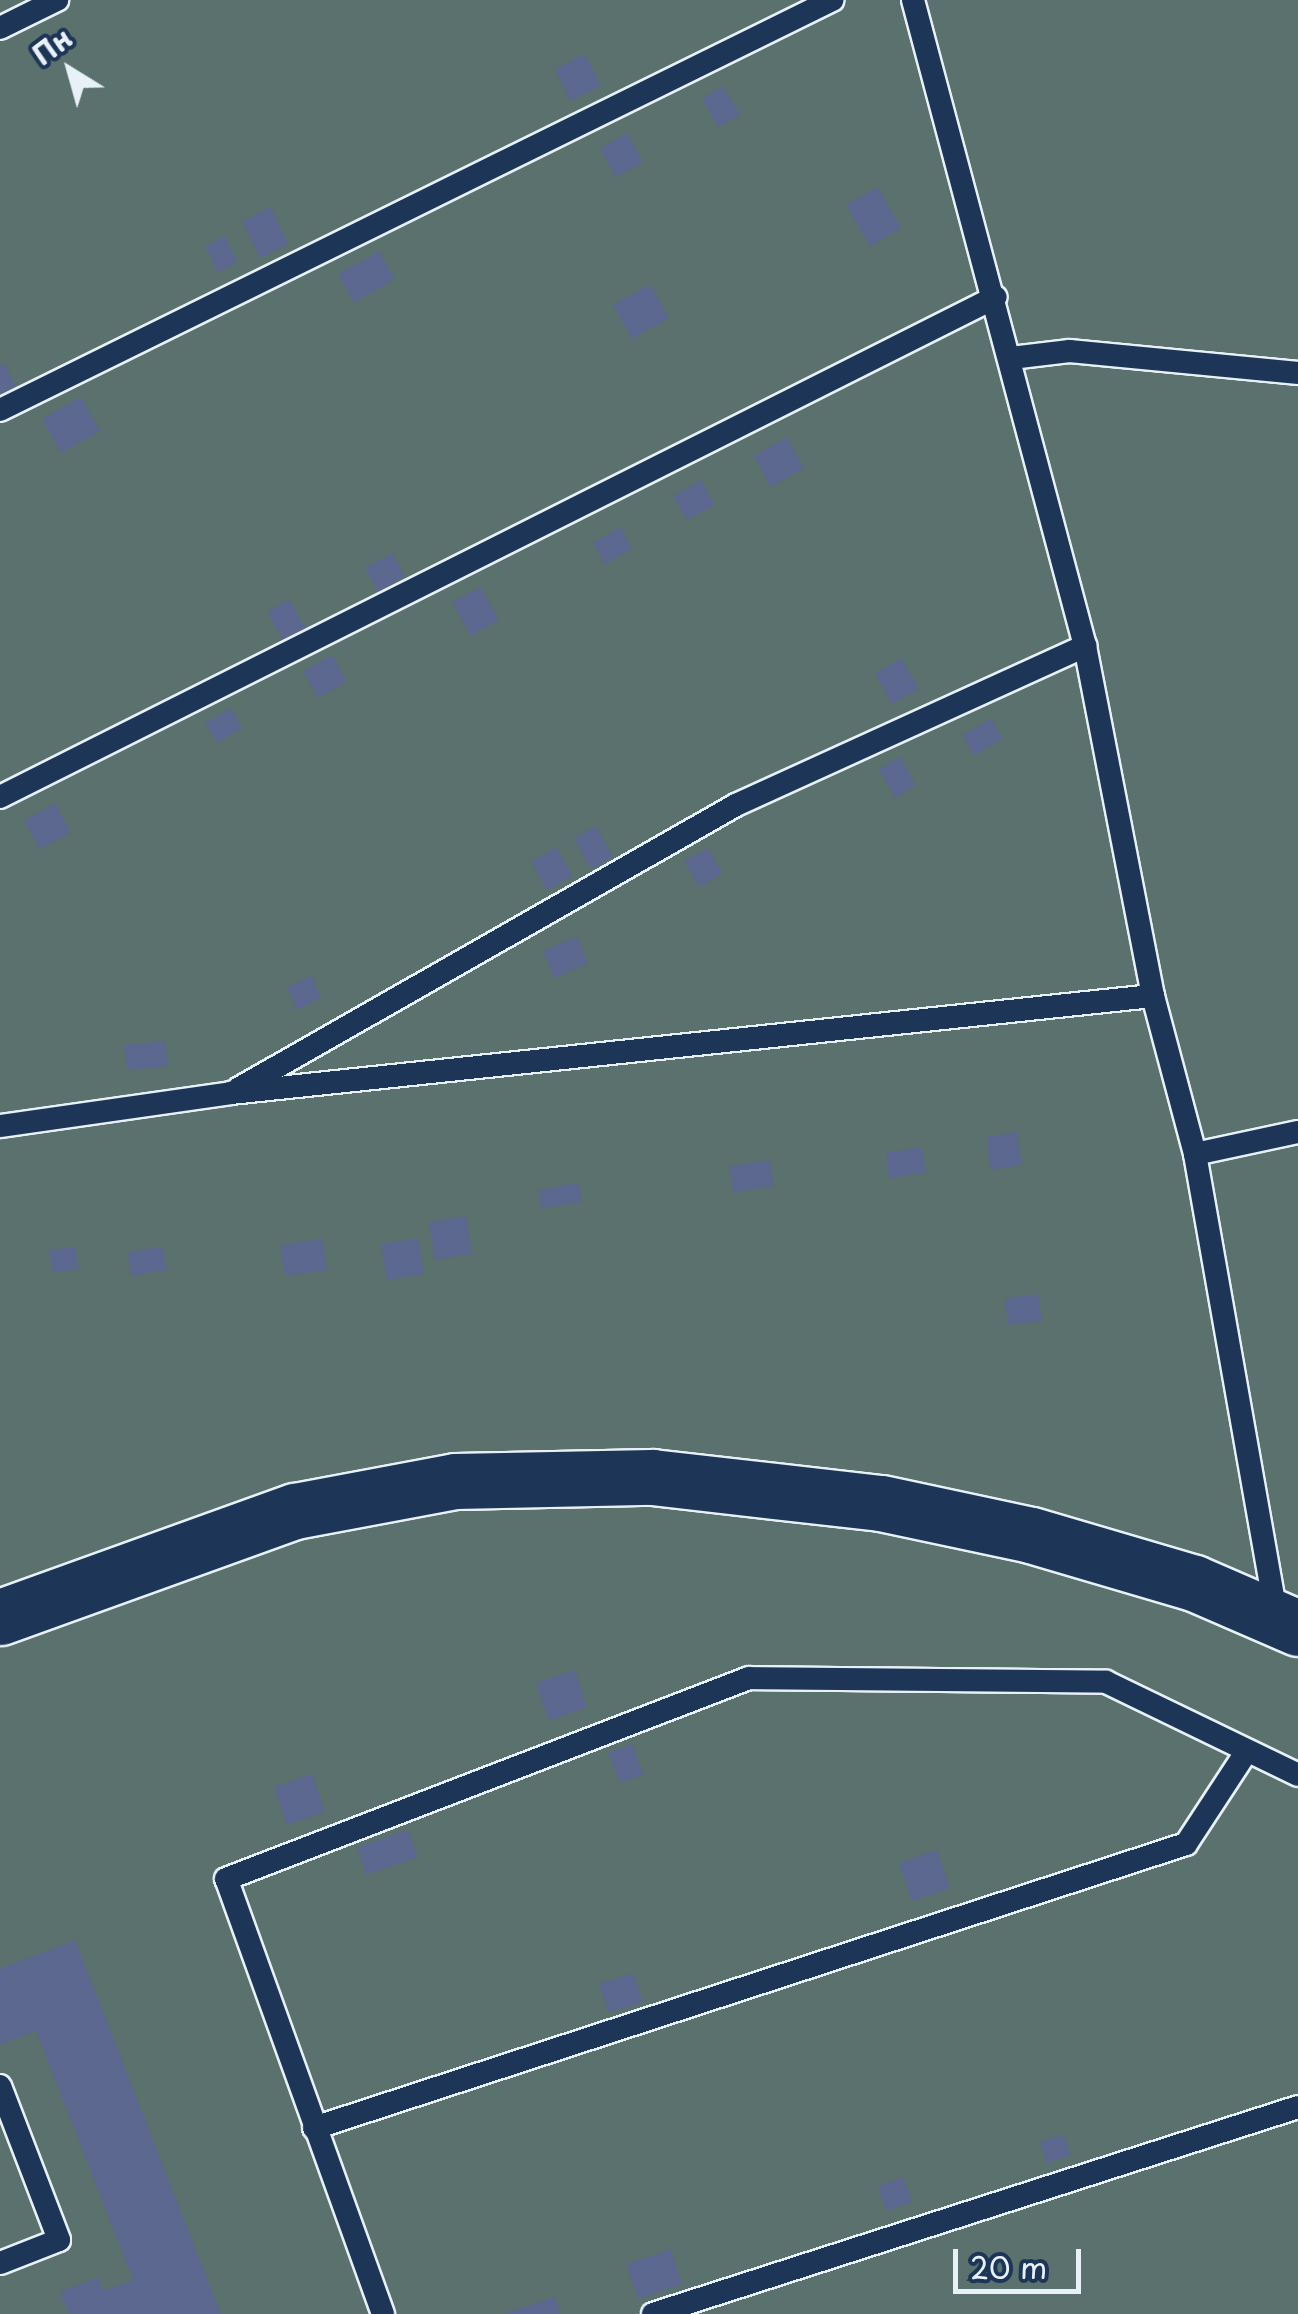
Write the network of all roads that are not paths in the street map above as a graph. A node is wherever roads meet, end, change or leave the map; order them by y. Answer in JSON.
{"nodes":[{"id":1,"x":56,"y":0,"type":"edge"},
{"id":2,"x":832,"y":0,"type":"edge"},
{"id":3,"x":912,"y":0,"type":"edge"},
{"id":4,"x":0,"y":28,"type":"edge"},
{"id":5,"x":996,"y":296,"type":"junction"},
{"id":6,"x":1011,"y":358,"type":"junction"},
{"id":7,"x":1298,"y":373,"type":"edge"},
{"id":8,"x":0,"y":410,"type":"edge"},
{"id":9,"x":1085,"y":646,"type":"junction"},
{"id":10,"x":0,"y":796,"type":"edge"},
{"id":11,"x":1153,"y":996,"type":"junction"},
{"id":12,"x":231,"y":1093,"type":"junction"},
{"id":13,"x":0,"y":1126,"type":"edge"},
{"id":14,"x":1298,"y":1132,"type":"edge"},
{"id":15,"x":1195,"y":1154,"type":"junction"},
{"id":16,"x":0,"y":1617,"type":"edge"},
{"id":17,"x":1287,"y":1622,"type":"edge"},
{"id":18,"x":1245,"y":1754,"type":"junction"},
{"id":19,"x":1298,"y":1775,"type":"edge"},
{"id":20,"x":0,"y":2086,"type":"edge"},
{"id":21,"x":1298,"y":2107,"type":"edge"},
{"id":22,"x":314,"y":2128,"type":"junction"},
{"id":23,"x":0,"y":2262,"type":"edge"},
{"id":24,"x":384,"y":2314,"type":"edge"},
{"id":25,"x":653,"y":2314,"type":"edge"}],
"edges":[{"from":1,"to":4,"type":"lane"},
{"from":2,"to":8,"type":"lane"},
{"from":3,"to":5,"type":"lane"},
{"from":5,"to":6,"type":"lane"},
{"from":5,"to":10,"type":"lane"},
{"from":6,"to":7,"type":"lane"},
{"from":6,"to":9,"type":"lane"},
{"from":9,"to":11,"type":"lane"},
{"from":9,"to":12,"type":"lane"},
{"from":11,"to":12,"type":"lane"},
{"from":11,"to":15,"type":"lane"},
{"from":12,"to":13,"type":"lane"},
{"from":14,"to":15,"type":"lane"},
{"from":15,"to":17,"type":"lane"},
{"from":16,"to":17,"type":"main road"},
{"from":18,"to":19,"type":"lane"},
{"from":18,"to":22,"type":"lane"},
{"from":18,"to":22,"type":"lane"},
{"from":20,"to":23,"type":"lane"},
{"from":21,"to":25,"type":"lane"},
{"from":22,"to":24,"type":"lane"}]}
